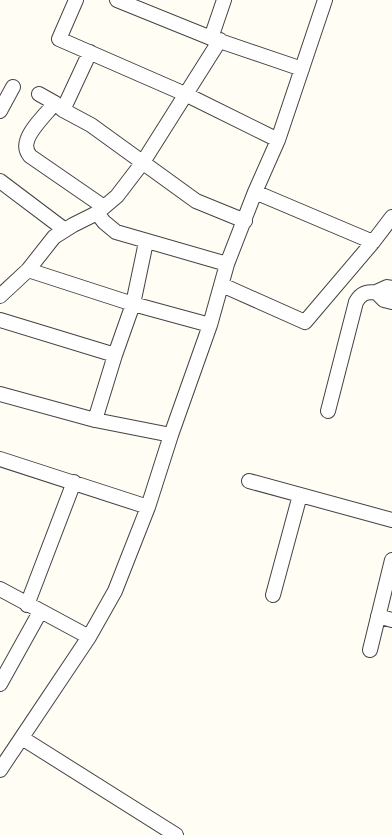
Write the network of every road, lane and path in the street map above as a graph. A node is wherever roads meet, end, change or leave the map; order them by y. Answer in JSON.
{"nodes":[{"id":1,"x":76,"y":0,"type":"edge"},
{"id":2,"x":117,"y":0,"type":"edge"},
{"id":3,"x":224,"y":0,"type":"edge"},
{"id":4,"x":325,"y":0,"type":"edge"},
{"id":5,"x":216,"y":39,"type":"junction"},
{"id":6,"x":90,"y":52,"type":"junction"},
{"id":7,"x":302,"y":69,"type":"junction"},
{"id":8,"x":13,"y":87,"type":"dead end"},
{"id":9,"x":39,"y":94,"type":"dead end"},
{"id":10,"x":185,"y":94,"type":"junction"},
{"id":11,"x":59,"y":106,"type":"junction"},
{"id":12,"x":0,"y":111,"type":"edge"},
{"id":13,"x":278,"y":140,"type":"junction"},
{"id":14,"x":143,"y":162,"type":"junction"},
{"id":15,"x":0,"y":181,"type":"edge"},
{"id":16,"x":255,"y":192,"type":"junction"},
{"id":17,"x":100,"y":210,"type":"junction"},
{"id":18,"x":392,"y":217,"type":"edge"},
{"id":19,"x":245,"y":221,"type":"junction"},
{"id":20,"x":65,"y":230,"type":"junction"},
{"id":21,"x":146,"y":242,"type":"junction"},
{"id":22,"x":373,"y":242,"type":"junction"},
{"id":23,"x":227,"y":264,"type":"junction"},
{"id":24,"x":28,"y":270,"type":"junction"},
{"id":25,"x":222,"y":285,"type":"junction"},
{"id":26,"x":392,"y":288,"type":"edge"},
{"id":27,"x":376,"y":292,"type":"junction"},
{"id":28,"x":0,"y":296,"type":"edge"},
{"id":29,"x":392,"y":302,"type":"edge"},
{"id":30,"x":133,"y":304,"type":"junction"},
{"id":31,"x":0,"y":320,"type":"edge"},
{"id":32,"x":210,"y":325,"type":"junction"},
{"id":33,"x":115,"y":355,"type":"junction"},
{"id":34,"x":0,"y":394,"type":"edge"},
{"id":35,"x":328,"y":411,"type":"dead end"},
{"id":36,"x":95,"y":420,"type":"junction"},
{"id":37,"x":171,"y":435,"type":"junction"},
{"id":38,"x":0,"y":458,"type":"edge"},
{"id":39,"x":249,"y":481,"type":"dead end"},
{"id":40,"x":74,"y":482,"type":"junction"},
{"id":41,"x":300,"y":495,"type":"junction"},
{"id":42,"x":148,"y":507,"type":"junction"},
{"id":43,"x":392,"y":520,"type":"edge"},
{"id":44,"x":392,"y":560,"type":"edge"},
{"id":45,"x":0,"y":589,"type":"edge"},
{"id":46,"x":273,"y":595,"type":"dead end"},
{"id":47,"x":27,"y":605,"type":"junction"},
{"id":48,"x":40,"y":612,"type":"junction"},
{"id":49,"x":378,"y":616,"type":"junction"},
{"id":50,"x":392,"y":620,"type":"edge"},
{"id":51,"x":89,"y":637,"type":"junction"},
{"id":52,"x":370,"y":650,"type":"dead end"},
{"id":53,"x":0,"y":684,"type":"edge"},
{"id":54,"x":22,"y":738,"type":"junction"},
{"id":55,"x":0,"y":770,"type":"edge"},
{"id":56,"x":176,"y":835,"type":"edge"}],
"edges":[{"from":1,"to":6,"type":"street"},
{"from":2,"to":5,"type":"street"},
{"from":3,"to":5,"type":"street"},
{"from":4,"to":7,"type":"street"},
{"from":5,"to":7,"type":"street"},
{"from":5,"to":10,"type":"street"},
{"from":6,"to":10,"type":"street"},
{"from":6,"to":11,"type":"street"},
{"from":7,"to":13,"type":"street"},
{"from":8,"to":12,"type":"street"},
{"from":9,"to":11,"type":"street"},
{"from":10,"to":13,"type":"street"},
{"from":10,"to":14,"type":"street"},
{"from":11,"to":14,"type":"street"},
{"from":11,"to":17,"type":"street"},
{"from":13,"to":16,"type":"street"},
{"from":14,"to":17,"type":"street"},
{"from":14,"to":19,"type":"street"},
{"from":15,"to":20,"type":"street"},
{"from":16,"to":19,"type":"street"},
{"from":16,"to":22,"type":"street"},
{"from":17,"to":20,"type":"street"},
{"from":17,"to":21,"type":"street"},
{"from":18,"to":22,"type":"street"},
{"from":19,"to":23,"type":"street"},
{"from":20,"to":24,"type":"street"},
{"from":21,"to":23,"type":"street"},
{"from":21,"to":30,"type":"street"},
{"from":22,"to":25,"type":"street"},
{"from":23,"to":25,"type":"street"},
{"from":24,"to":28,"type":"street"},
{"from":24,"to":30,"type":"street"},
{"from":25,"to":32,"type":"street"},
{"from":26,"to":27,"type":"street"},
{"from":27,"to":29,"type":"street"},
{"from":27,"to":35,"type":"street"},
{"from":30,"to":32,"type":"street"},
{"from":30,"to":33,"type":"street"},
{"from":31,"to":33,"type":"street"},
{"from":32,"to":37,"type":"street"},
{"from":33,"to":36,"type":"street"},
{"from":34,"to":36,"type":"street"},
{"from":36,"to":37,"type":"street"},
{"from":37,"to":42,"type":"street"},
{"from":38,"to":40,"type":"street"},
{"from":39,"to":41,"type":"street"},
{"from":40,"to":42,"type":"street"},
{"from":40,"to":47,"type":"street"},
{"from":41,"to":43,"type":"street"},
{"from":41,"to":46,"type":"street"},
{"from":42,"to":51,"type":"street"},
{"from":44,"to":49,"type":"street"},
{"from":45,"to":47,"type":"street"},
{"from":47,"to":48,"type":"street"},
{"from":48,"to":51,"type":"street"},
{"from":48,"to":53,"type":"street"},
{"from":49,"to":50,"type":"street"},
{"from":49,"to":52,"type":"street"},
{"from":51,"to":54,"type":"street"},
{"from":54,"to":55,"type":"street"},
{"from":54,"to":56,"type":"street"}]}
